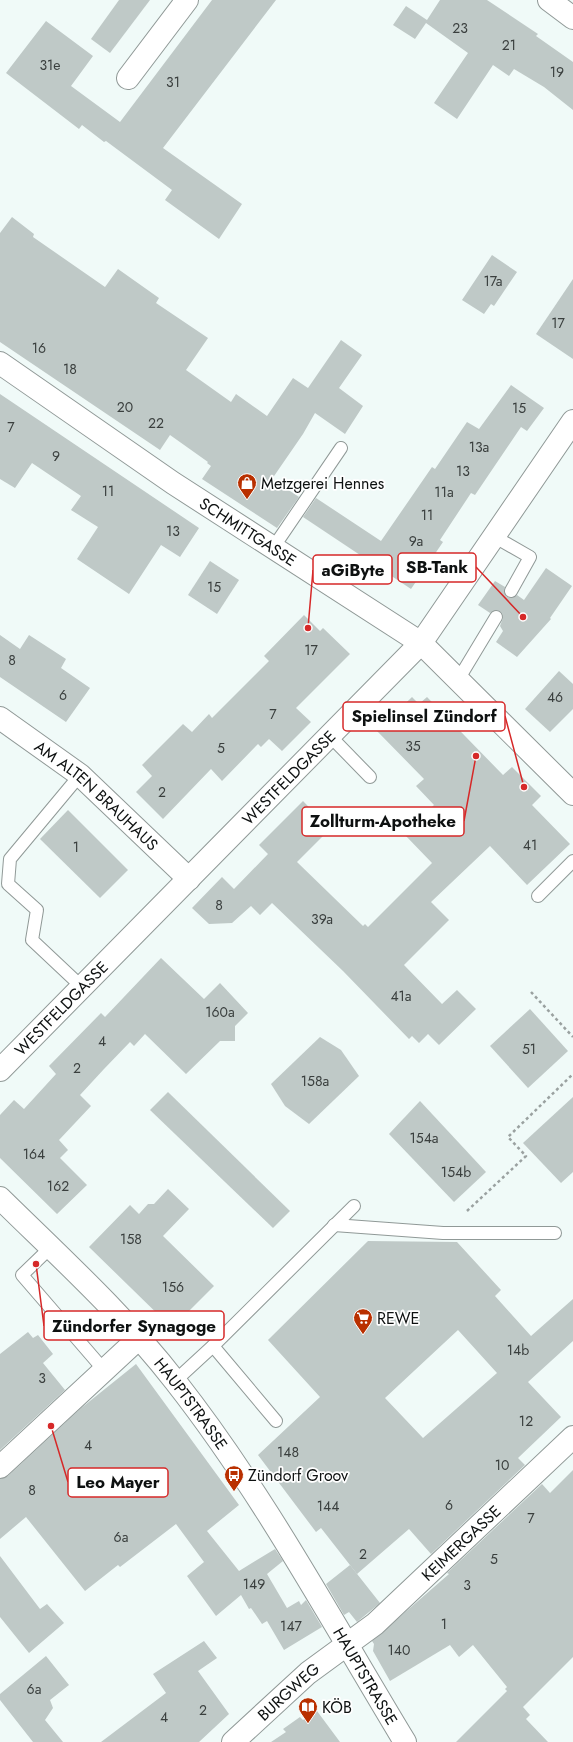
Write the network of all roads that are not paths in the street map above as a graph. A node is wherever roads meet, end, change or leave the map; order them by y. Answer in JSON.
{"nodes":[{"id":1,"x":187,"y":0,"type":"edge"},
{"id":2,"x":549,"y":0,"type":"edge"},
{"id":3,"x":573,"y":18,"type":"edge"},
{"id":4,"x":128,"y":78,"type":"dead end"},
{"id":5,"x":0,"y":363,"type":"edge"},
{"id":6,"x":573,"y":421,"type":"edge"},
{"id":7,"x":341,"y":448,"type":"dead end"},
{"id":8,"x":495,"y":537,"type":"junction"},
{"id":9,"x":273,"y":548,"type":"junction"},
{"id":10,"x":510,"y":591,"type":"dead end"},
{"id":11,"x":496,"y":617,"type":"dead end"},
{"id":12,"x":421,"y":644,"type":"junction"},
{"id":13,"x":458,"y":680,"type":"junction"},
{"id":14,"x":0,"y":718,"type":"edge"},
{"id":15,"x":330,"y":736,"type":"junction"},
{"id":16,"x":80,"y":775,"type":"junction"},
{"id":17,"x":370,"y":777,"type":"dead end"},
{"id":18,"x":573,"y":794,"type":"edge"},
{"id":19,"x":573,"y":861,"type":"edge"},
{"id":20,"x":189,"y":879,"type":"junction"},
{"id":21,"x":538,"y":896,"type":"dead end"},
{"id":22,"x":82,"y":987,"type":"junction"},
{"id":23,"x":0,"y":1070,"type":"edge"},
{"id":24,"x":0,"y":1198,"type":"edge"},
{"id":25,"x":354,"y":1206,"type":"dead end"},
{"id":26,"x":334,"y":1225,"type":"junction"},
{"id":27,"x":555,"y":1233,"type":"dead end"},
{"id":28,"x":50,"y":1248,"type":"junction"},
{"id":29,"x":139,"y":1338,"type":"junction"},
{"id":30,"x":213,"y":1346,"type":"junction"},
{"id":31,"x":104,"y":1370,"type":"junction"},
{"id":32,"x":175,"y":1381,"type":"junction"},
{"id":33,"x":276,"y":1421,"type":"dead end"},
{"id":34,"x":573,"y":1437,"type":"edge"},
{"id":35,"x":0,"y":1467,"type":"edge"},
{"id":36,"x":346,"y":1645,"type":"junction"},
{"id":37,"x":233,"y":1742,"type":"edge"},
{"id":38,"x":405,"y":1742,"type":"edge"}],
"edges":[{"from":1,"to":4,"type":"street"},
{"from":2,"to":3,"type":"street"},
{"from":5,"to":9,"type":"street","name":"SCHMITTGASSE"},
{"from":6,"to":8,"type":"street","name":"WESTFELDGASSE"},
{"from":7,"to":9,"type":"lane"},
{"from":8,"to":10,"type":"lane"},
{"from":8,"to":12,"type":"street","name":"WESTFELDGASSE"},
{"from":9,"to":12,"type":"street","name":"SCHMITTGASSE"},
{"from":11,"to":13,"type":"lane"},
{"from":12,"to":13,"type":"street","name":"SCHMITTGASSE"},
{"from":12,"to":15,"type":"street","name":"WESTFELDGASSE"},
{"from":13,"to":18,"type":"street","name":"SCHMITTGASSE"},
{"from":14,"to":16,"type":"street","name":"AM ALTEN BRAUHAUS"},
{"from":15,"to":17,"type":"lane"},
{"from":15,"to":20,"type":"street","name":"WESTFELDGASSE"},
{"from":16,"to":20,"type":"street","name":"AM ALTEN BRAUHAUS"},
{"from":16,"to":22,"type":"lane"},
{"from":19,"to":21,"type":"lane"},
{"from":20,"to":22,"type":"street","name":"WESTFELDGASSE"},
{"from":22,"to":23,"type":"street","name":"WESTFELDGASSE"},
{"from":24,"to":28,"type":"street","name":"HAUPTSTRASSE"},
{"from":25,"to":26,"type":"lane"},
{"from":26,"to":27,"type":"lane"},
{"from":26,"to":30,"type":"lane"},
{"from":28,"to":29,"type":"street","name":"HAUPTSTRASSE"},
{"from":28,"to":31,"type":"lane"},
{"from":29,"to":31,"type":"street"},
{"from":29,"to":32,"type":"street","name":"HAUPTSTRASSE"},
{"from":30,"to":32,"type":"lane"},
{"from":30,"to":33,"type":"lane"},
{"from":31,"to":35,"type":"street"},
{"from":32,"to":36,"type":"street","name":"HAUPTSTRASSE"},
{"from":34,"to":36,"type":"street","name":"KEIMERGASSE"},
{"from":36,"to":37,"type":"street","name":"BURGWEG"},
{"from":36,"to":38,"type":"street","name":"HAUPTSTRASSE"}]}
